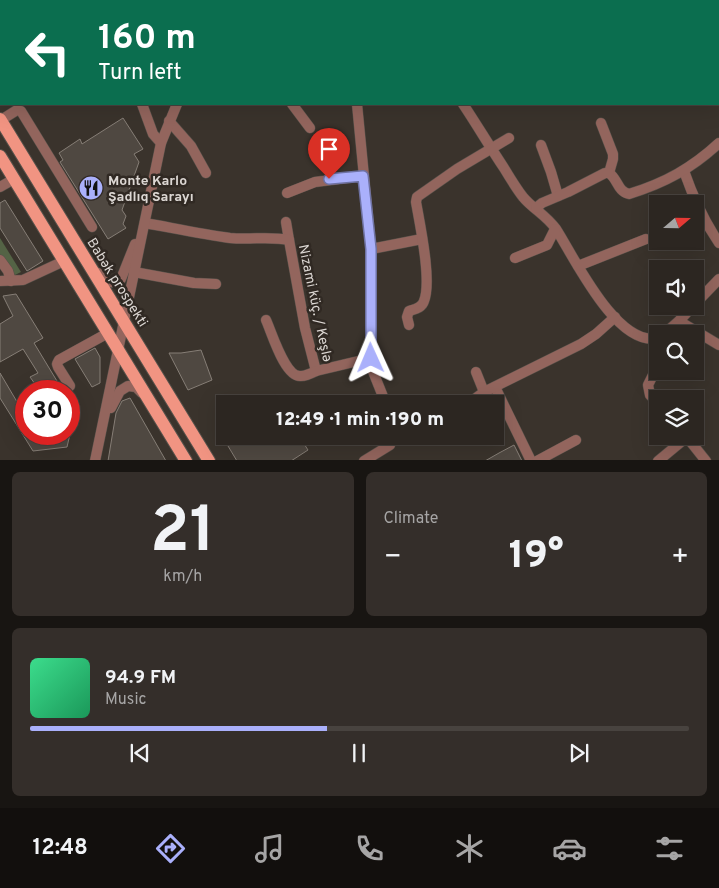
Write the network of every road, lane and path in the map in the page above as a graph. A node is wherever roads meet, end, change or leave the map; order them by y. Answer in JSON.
{"nodes":[{"id":1,"x":142,"y":105,"type":"edge"},
{"id":2,"x":177,"y":105,"type":"edge"},
{"id":3,"x":293,"y":105,"type":"edge"},
{"id":4,"x":357,"y":105,"type":"edge"},
{"id":5,"x":464,"y":105,"type":"edge"},
{"id":6,"x":0,"y":120,"type":"edge"},
{"id":7,"x":169,"y":121,"type":"junction"},
{"id":8,"x":601,"y":123,"type":"dead end"},
{"id":9,"x":310,"y":128,"type":"dead end"},
{"id":10,"x":509,"y":138,"type":"dead end"},
{"id":11,"x":160,"y":143,"type":"junction"},
{"id":12,"x":719,"y":143,"type":"edge"},
{"id":13,"x":541,"y":145,"type":"dead end"},
{"id":14,"x":492,"y":149,"type":"junction"},
{"id":15,"x":0,"y":156,"type":"edge"},
{"id":16,"x":684,"y":171,"type":"junction"},
{"id":17,"x":609,"y":172,"type":"junction"},
{"id":18,"x":206,"y":173,"type":"dead end"},
{"id":19,"x":363,"y":176,"type":"junction"},
{"id":20,"x":14,"y":179,"type":"junction"},
{"id":21,"x":0,"y":187,"type":"edge"},
{"id":22,"x":287,"y":194,"type":"dead end"},
{"id":23,"x":558,"y":196,"type":"junction"},
{"id":24,"x":536,"y":208,"type":"junction"},
{"id":25,"x":286,"y":222,"type":"dead end"},
{"id":26,"x":145,"y":223,"type":"junction"},
{"id":27,"x":92,"y":227,"type":"dead end"},
{"id":28,"x":556,"y":229,"type":"junction"},
{"id":29,"x":142,"y":236,"type":"junction"},
{"id":30,"x":422,"y":239,"type":"junction"},
{"id":31,"x":646,"y":239,"type":"dead end"},
{"id":32,"x":289,"y":240,"type":"junction"},
{"id":33,"x":719,"y":243,"type":"edge"},
{"id":34,"x":371,"y":249,"type":"junction"},
{"id":35,"x":515,"y":258,"type":"dead end"},
{"id":36,"x":0,"y":260,"type":"edge"},
{"id":37,"x":64,"y":260,"type":"junction"},
{"id":38,"x":86,"y":260,"type":"junction"},
{"id":39,"x":578,"y":266,"type":"junction"},
{"id":40,"x":134,"y":272,"type":"junction"},
{"id":41,"x":719,"y":278,"type":"edge"},
{"id":42,"x":0,"y":281,"type":"edge"},
{"id":43,"x":11,"y":281,"type":"junction"},
{"id":44,"x":216,"y":284,"type":"dead end"},
{"id":45,"x":704,"y":294,"type":"edge"},
{"id":46,"x":685,"y":315,"type":"edge"},
{"id":47,"x":615,"y":317,"type":"junction"},
{"id":48,"x":266,"y":320,"type":"dead end"},
{"id":49,"x":679,"y":321,"type":"junction"},
{"id":50,"x":124,"y":322,"type":"junction"},
{"id":51,"x":408,"y":325,"type":"dead end"},
{"id":52,"x":675,"y":325,"type":"edge"},
{"id":53,"x":108,"y":333,"type":"junction"},
{"id":54,"x":649,"y":339,"type":"edge"},
{"id":55,"x":719,"y":345,"type":"edge"},
{"id":56,"x":119,"y":350,"type":"junction"},
{"id":57,"x":371,"y":358,"type":"junction"},
{"id":58,"x":316,"y":371,"type":"junction"},
{"id":59,"x":476,"y":372,"type":"dead end"},
{"id":60,"x":66,"y":380,"type":"edge"},
{"id":61,"x":494,"y":386,"type":"junction"},
{"id":62,"x":484,"y":392,"type":"junction"},
{"id":63,"x":382,"y":395,"type":"edge"},
{"id":64,"x":480,"y":395,"type":"edge"},
{"id":65,"x":152,"y":404,"type":"junction"},
{"id":66,"x":103,"y":425,"type":"junction"},
{"id":67,"x":576,"y":440,"type":"dead end"},
{"id":68,"x":390,"y":445,"type":"dead end"},
{"id":69,"x":676,"y":445,"type":"edge"},
{"id":70,"x":693,"y":445,"type":"edge"},
{"id":71,"x":95,"y":460,"type":"edge"},
{"id":72,"x":186,"y":460,"type":"edge"},
{"id":73,"x":210,"y":460,"type":"edge"},
{"id":74,"x":364,"y":460,"type":"edge"},
{"id":75,"x":531,"y":460,"type":"edge"},
{"id":76,"x":536,"y":460,"type":"edge"},
{"id":77,"x":658,"y":460,"type":"edge"},
{"id":78,"x":706,"y":460,"type":"edge"}],
"edges":[{"from":1,"to":11,"type":"street"},
{"from":2,"to":7,"type":"street"},
{"from":3,"to":9,"type":"street"},
{"from":4,"to":19,"type":"street"},
{"from":5,"to":14,"type":"street"},
{"from":6,"to":27,"type":"street"},
{"from":6,"to":38,"type":"main road","name":"Babək prospekti"},
{"from":7,"to":11,"type":"street"},
{"from":7,"to":18,"type":"street"},
{"from":8,"to":17,"type":"street"},
{"from":10,"to":14,"type":"street"},
{"from":11,"to":26,"type":"street"},
{"from":12,"to":16,"type":"street"},
{"from":13,"to":23,"type":"street"},
{"from":14,"to":24,"type":"street"},
{"from":14,"to":30,"type":"street"},
{"from":15,"to":20,"type":"main road"},
{"from":16,"to":17,"type":"street"},
{"from":16,"to":33,"type":"street"},
{"from":17,"to":23,"type":"street"},
{"from":19,"to":22,"type":"street"},
{"from":19,"to":34,"type":"street"},
{"from":20,"to":21,"type":"street"},
{"from":20,"to":37,"type":"main road"},
{"from":23,"to":24,"type":"street"},
{"from":24,"to":28,"type":"street"},
{"from":25,"to":32,"type":"street"},
{"from":26,"to":29,"type":"street"},
{"from":26,"to":32,"type":"street","name":"Nizami küç. / Keşlə"},
{"from":28,"to":35,"type":"street"},
{"from":28,"to":39,"type":"street"},
{"from":29,"to":38,"type":"street"},
{"from":29,"to":40,"type":"street"},
{"from":30,"to":34,"type":"street"},
{"from":30,"to":51,"type":"street"},
{"from":31,"to":39,"type":"street"},
{"from":32,"to":58,"type":"street","name":"Nizami küç. / Keşlə"},
{"from":34,"to":57,"type":"street"},
{"from":36,"to":43,"type":"street"},
{"from":37,"to":43,"type":"street"},
{"from":37,"to":53,"type":"main road"},
{"from":38,"to":50,"type":"main road","name":"Babək prospekti"},
{"from":39,"to":47,"type":"street"},
{"from":40,"to":44,"type":"street"},
{"from":40,"to":50,"type":"street"},
{"from":41,"to":45,"type":"street"},
{"from":42,"to":43,"type":"street"},
{"from":46,"to":49,"type":"street"},
{"from":47,"to":54,"type":"street"},
{"from":47,"to":61,"type":"street"},
{"from":48,"to":58,"type":"street"},
{"from":49,"to":52,"type":"street"},
{"from":49,"to":55,"type":"street"},
{"from":50,"to":56,"type":"street"},
{"from":50,"to":73,"type":"main road","name":"Babək prospekti"},
{"from":53,"to":56,"type":"main road"},
{"from":53,"to":60,"type":"street"},
{"from":56,"to":65,"type":"main road"},
{"from":56,"to":66,"type":"street"},
{"from":57,"to":58,"type":"street","name":"Nizami küç. / Keşlə"},
{"from":57,"to":63,"type":"street"},
{"from":59,"to":62,"type":"street"},
{"from":61,"to":62,"type":"street"},
{"from":61,"to":75,"type":"street"},
{"from":62,"to":64,"type":"street"},
{"from":65,"to":66,"type":"street"},
{"from":65,"to":72,"type":"main road"},
{"from":66,"to":71,"type":"street"},
{"from":67,"to":76,"type":"street"},
{"from":68,"to":74,"type":"street"},
{"from":69,"to":77,"type":"street"},
{"from":70,"to":78,"type":"street"}]}
